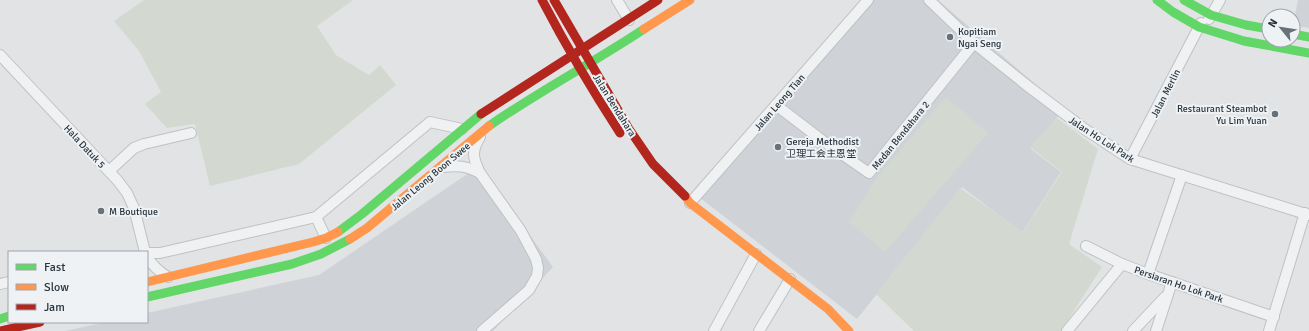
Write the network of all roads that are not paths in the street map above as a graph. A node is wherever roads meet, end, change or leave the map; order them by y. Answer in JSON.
{"nodes":[{"id":1,"x":542,"y":0,"type":"edge"},
{"id":2,"x":554,"y":0,"type":"edge"},
{"id":3,"x":617,"y":0,"type":"edge"},
{"id":4,"x":658,"y":0,"type":"edge"},
{"id":5,"x":690,"y":0,"type":"edge"},
{"id":6,"x":868,"y":0,"type":"edge"},
{"id":7,"x":929,"y":0,"type":"edge"},
{"id":8,"x":1156,"y":0,"type":"edge"},
{"id":9,"x":1184,"y":0,"type":"edge"},
{"id":10,"x":1220,"y":0,"type":"edge"},
{"id":11,"x":1209,"y":14,"type":"junction"},
{"id":12,"x":629,"y":20,"type":"junction"},
{"id":13,"x":1201,"y":28,"type":"junction"},
{"id":14,"x":1261,"y":28,"type":"edge"},
{"id":15,"x":974,"y":43,"type":"junction"},
{"id":16,"x":583,"y":50,"type":"junction"},
{"id":17,"x":1309,"y":53,"type":"edge"},
{"id":18,"x":0,"y":55,"type":"edge"},
{"id":19,"x":573,"y":56,"type":"junction"},
{"id":20,"x":582,"y":59,"type":"junction"},
{"id":21,"x":591,"y":63,"type":"junction"},
{"id":22,"x":580,"y":69,"type":"junction"},
{"id":23,"x":776,"y":105,"type":"junction"},
{"id":24,"x":462,"y":129,"type":"junction"},
{"id":25,"x":484,"y":130,"type":"junction"},
{"id":26,"x":191,"y":133,"type":"dead end"},
{"id":27,"x":625,"y":142,"type":"dead end"},
{"id":28,"x":1130,"y":160,"type":"junction"},
{"id":29,"x":641,"y":163,"type":"dead end"},
{"id":30,"x":440,"y":167,"type":"junction"},
{"id":31,"x":109,"y":171,"type":"junction"},
{"id":32,"x":480,"y":173,"type":"junction"},
{"id":33,"x":1182,"y":175,"type":"junction"},
{"id":34,"x":690,"y":203,"type":"junction"},
{"id":35,"x":1307,"y":214,"type":"edge"},
{"id":36,"x":316,"y":217,"type":"junction"},
{"id":37,"x":326,"y":238,"type":"junction"},
{"id":38,"x":1086,"y":246,"type":"dead end"},
{"id":39,"x":145,"y":251,"type":"edge"},
{"id":40,"x":148,"y":253,"type":"edge"},
{"id":41,"x":756,"y":254,"type":"junction"},
{"id":42,"x":148,"y":258,"type":"edge"},
{"id":43,"x":1122,"y":264,"type":"junction"},
{"id":44,"x":1148,"y":274,"type":"junction"},
{"id":45,"x":168,"y":277,"type":"junction"},
{"id":46,"x":790,"y":279,"type":"junction"},
{"id":47,"x":148,"y":282,"type":"edge"},
{"id":48,"x":1172,"y":282,"type":"junction"},
{"id":49,"x":1168,"y":294,"type":"junction"},
{"id":50,"x":148,"y":297,"type":"edge"},
{"id":51,"x":1274,"y":317,"type":"junction"},
{"id":52,"x":36,"y":323,"type":"edge"},
{"id":53,"x":11,"y":330,"type":"edge"},
{"id":54,"x":0,"y":331,"type":"edge"},
{"id":55,"x":482,"y":331,"type":"edge"},
{"id":56,"x":714,"y":331,"type":"edge"},
{"id":57,"x":759,"y":331,"type":"edge"},
{"id":58,"x":848,"y":331,"type":"edge"},
{"id":59,"x":1067,"y":331,"type":"edge"},
{"id":60,"x":1134,"y":331,"type":"edge"},
{"id":61,"x":1156,"y":331,"type":"edge"},
{"id":62,"x":1269,"y":331,"type":"edge"}],
"edges":[{"from":1,"to":19,"type":"main road","name":"Jalan Bendahara"},
{"from":2,"to":16,"type":"main road","name":"Jalan Bendahara"},
{"from":3,"to":12,"type":"street"},
{"from":4,"to":12,"type":"main road","name":"Jalan Leong Boon Swee"},
{"from":5,"to":21,"type":"main road","name":"Jalan Leong Boon Swee"},
{"from":6,"to":23,"type":"street","name":"Jalan Leong Tian"},
{"from":7,"to":15,"type":"street","name":"Jalan Ho Lok Park"},
{"from":8,"to":13,"type":"main road"},
{"from":9,"to":11,"type":"main road"},
{"from":10,"to":11,"type":"street"},
{"from":11,"to":13,"type":"street","name":"Jalan Merlin"},
{"from":11,"to":14,"type":"main road"},
{"from":12,"to":16,"type":"main road","name":"Jalan Leong Boon Swee"},
{"from":13,"to":17,"type":"main road"},
{"from":13,"to":28,"type":"street","name":"Jalan Merlin"},
{"from":15,"to":23,"type":"street","name":"Medan Bendahara 2"},
{"from":15,"to":28,"type":"street","name":"Jalan Ho Lok Park"},
{"from":16,"to":19,"type":"main road","name":"Jalan Leong Boon Swee"},
{"from":16,"to":20,"type":"main road"},
{"from":16,"to":21,"type":"main road","name":"Jalan Bendahara"},
{"from":18,"to":31,"type":"street","name":"Hala Datuk 5"},
{"from":19,"to":20,"type":"main road"},
{"from":19,"to":22,"type":"main road","name":"Jalan Bendahara"},
{"from":19,"to":24,"type":"main road","name":"Jalan Leong Boon Swee"},
{"from":20,"to":21,"type":"main road"},
{"from":20,"to":22,"type":"main road"},
{"from":21,"to":22,"type":"main road","name":"Jalan Leong Boon Swee"},
{"from":21,"to":34,"type":"main road","name":"Jalan Bendahara"},
{"from":22,"to":25,"type":"main road","name":"Jalan Leong Boon Swee"},
{"from":22,"to":27,"type":"main road","name":"Jalan Bendahara"},
{"from":23,"to":34,"type":"street","name":"Jalan Leong Tian"},
{"from":24,"to":36,"type":"street","name":"Jalan Leong Boon Swee"},
{"from":24,"to":37,"type":"main road","name":"Jalan Leong Boon Swee"},
{"from":25,"to":30,"type":"main road","name":"Jalan Leong Boon Swee"},
{"from":25,"to":32,"type":"street"},
{"from":26,"to":31,"type":"street"},
{"from":28,"to":33,"type":"street","name":"Jalan Ho Lok Park"},
{"from":29,"to":34,"type":"main road","name":"Jalan Bendahara"},
{"from":30,"to":32,"type":"street"},
{"from":30,"to":50,"type":"main road","name":"Jalan Leong Boon Swee"},
{"from":31,"to":39,"type":"street","name":"Hala Datuk 5"},
{"from":32,"to":55,"type":"street"},
{"from":33,"to":35,"type":"street","name":"Jalan Ho Lok Park"},
{"from":33,"to":44,"type":"street"},
{"from":34,"to":41,"type":"main road","name":"Jalan Bendahara"},
{"from":35,"to":51,"type":"street"},
{"from":36,"to":37,"type":"street"},
{"from":36,"to":40,"type":"street","name":"Jalan Leong Boon Swee"},
{"from":37,"to":45,"type":"main road","name":"Jalan Leong Boon Swee"},
{"from":38,"to":43,"type":"street","name":"Persiaran Ho Lok Park"},
{"from":41,"to":46,"type":"main road","name":"Jalan Bendahara"},
{"from":41,"to":56,"type":"street"},
{"from":42,"to":45,"type":"street"},
{"from":43,"to":44,"type":"street","name":"Persiaran Ho Lok Park"},
{"from":43,"to":59,"type":"street"},
{"from":44,"to":48,"type":"street","name":"Persiaran Ho Lok Park"},
{"from":45,"to":47,"type":"main road","name":"Jalan Leong Boon Swee"},
{"from":46,"to":57,"type":"street"},
{"from":46,"to":58,"type":"main road","name":"Jalan Bendahara"},
{"from":48,"to":49,"type":"street"},
{"from":48,"to":51,"type":"street","name":"Persiaran Ho Lok Park"},
{"from":49,"to":60,"type":"street"},
{"from":49,"to":61,"type":"street"},
{"from":51,"to":62,"type":"street"},
{"from":52,"to":53,"type":"main road"},
{"from":53,"to":54,"type":"main road"}]}
